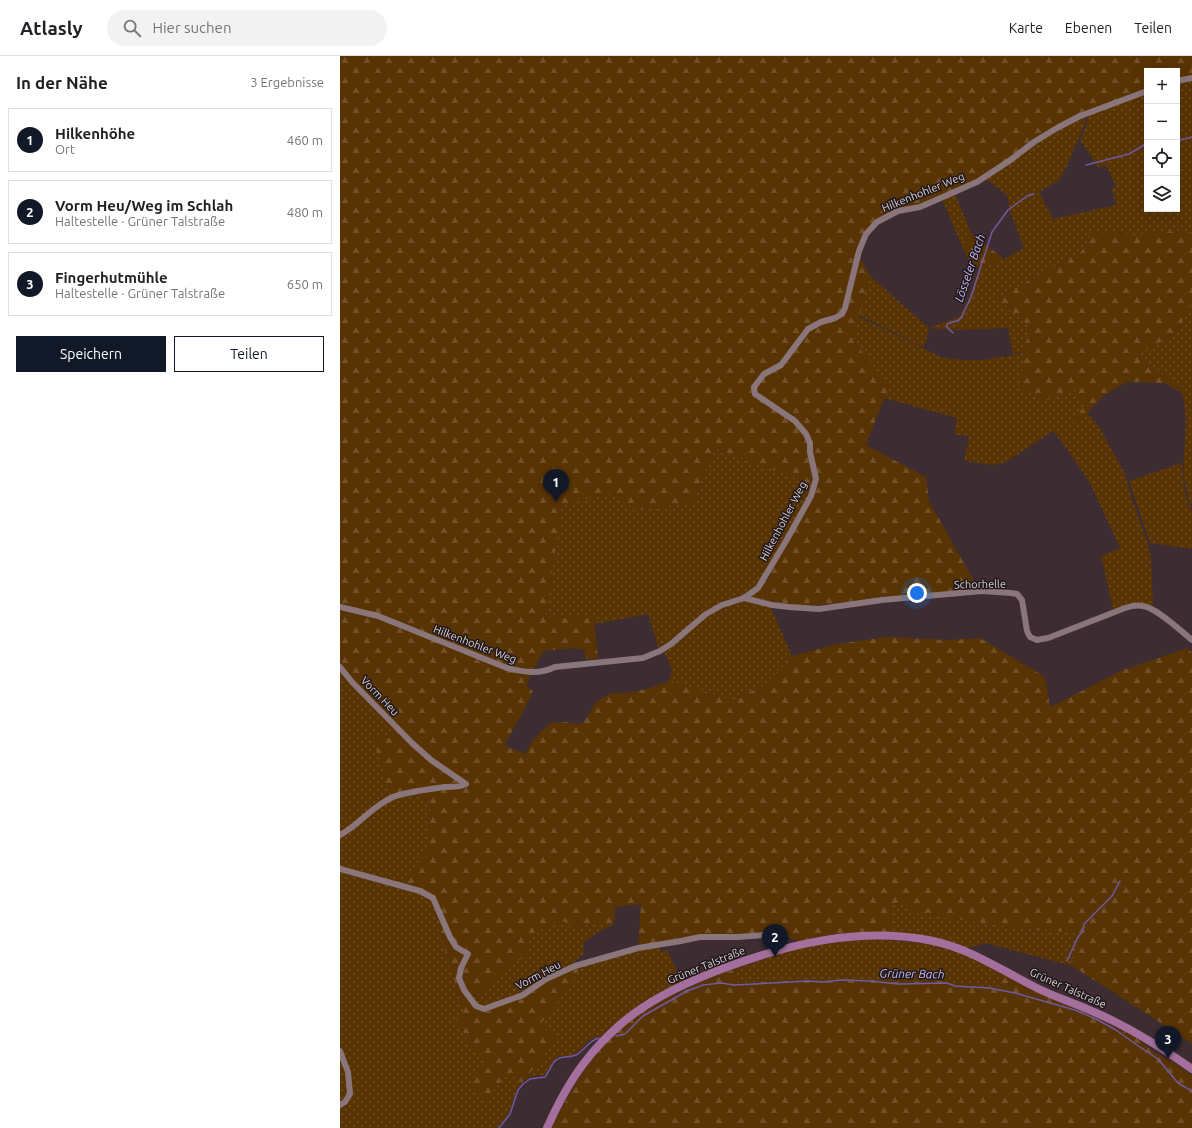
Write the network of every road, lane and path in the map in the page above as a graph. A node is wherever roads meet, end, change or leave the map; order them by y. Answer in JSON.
{"nodes":[{"id":1,"x":1192,"y":78,"type":"edge"},
{"id":2,"x":1180,"y":80,"type":"edge"},
{"id":3,"x":1144,"y":92,"type":"edge"},
{"id":4,"x":744,"y":598,"type":"junction"},
{"id":5,"x":340,"y":607,"type":"edge"},
{"id":6,"x":1192,"y":640,"type":"edge"},
{"id":7,"x":340,"y":667,"type":"edge"},
{"id":8,"x":340,"y":835,"type":"edge"},
{"id":9,"x":340,"y":869,"type":"edge"},
{"id":10,"x":777,"y":950,"type":"junction"},
{"id":11,"x":340,"y":1051,"type":"edge"},
{"id":12,"x":1192,"y":1069,"type":"edge"},
{"id":13,"x":340,"y":1105,"type":"edge"},
{"id":14,"x":547,"y":1128,"type":"edge"}],
"edges":[{"from":1,"to":2,"type":"street"},
{"from":3,"to":4,"type":"street","name":"Hilkenhohler Weg"},
{"from":4,"to":5,"type":"street","name":"Hilkenhohler Weg"},
{"from":4,"to":6,"type":"street","name":"Schorhelle"},
{"from":7,"to":8,"type":"street","name":"Vorm Heu"},
{"from":9,"to":10,"type":"street","name":"Vorm Heu"},
{"from":10,"to":12,"type":"main road","name":"Grüner Talstraße"},
{"from":10,"to":14,"type":"main road","name":"Grüner Talstraße"},
{"from":11,"to":13,"type":"street"}]}
